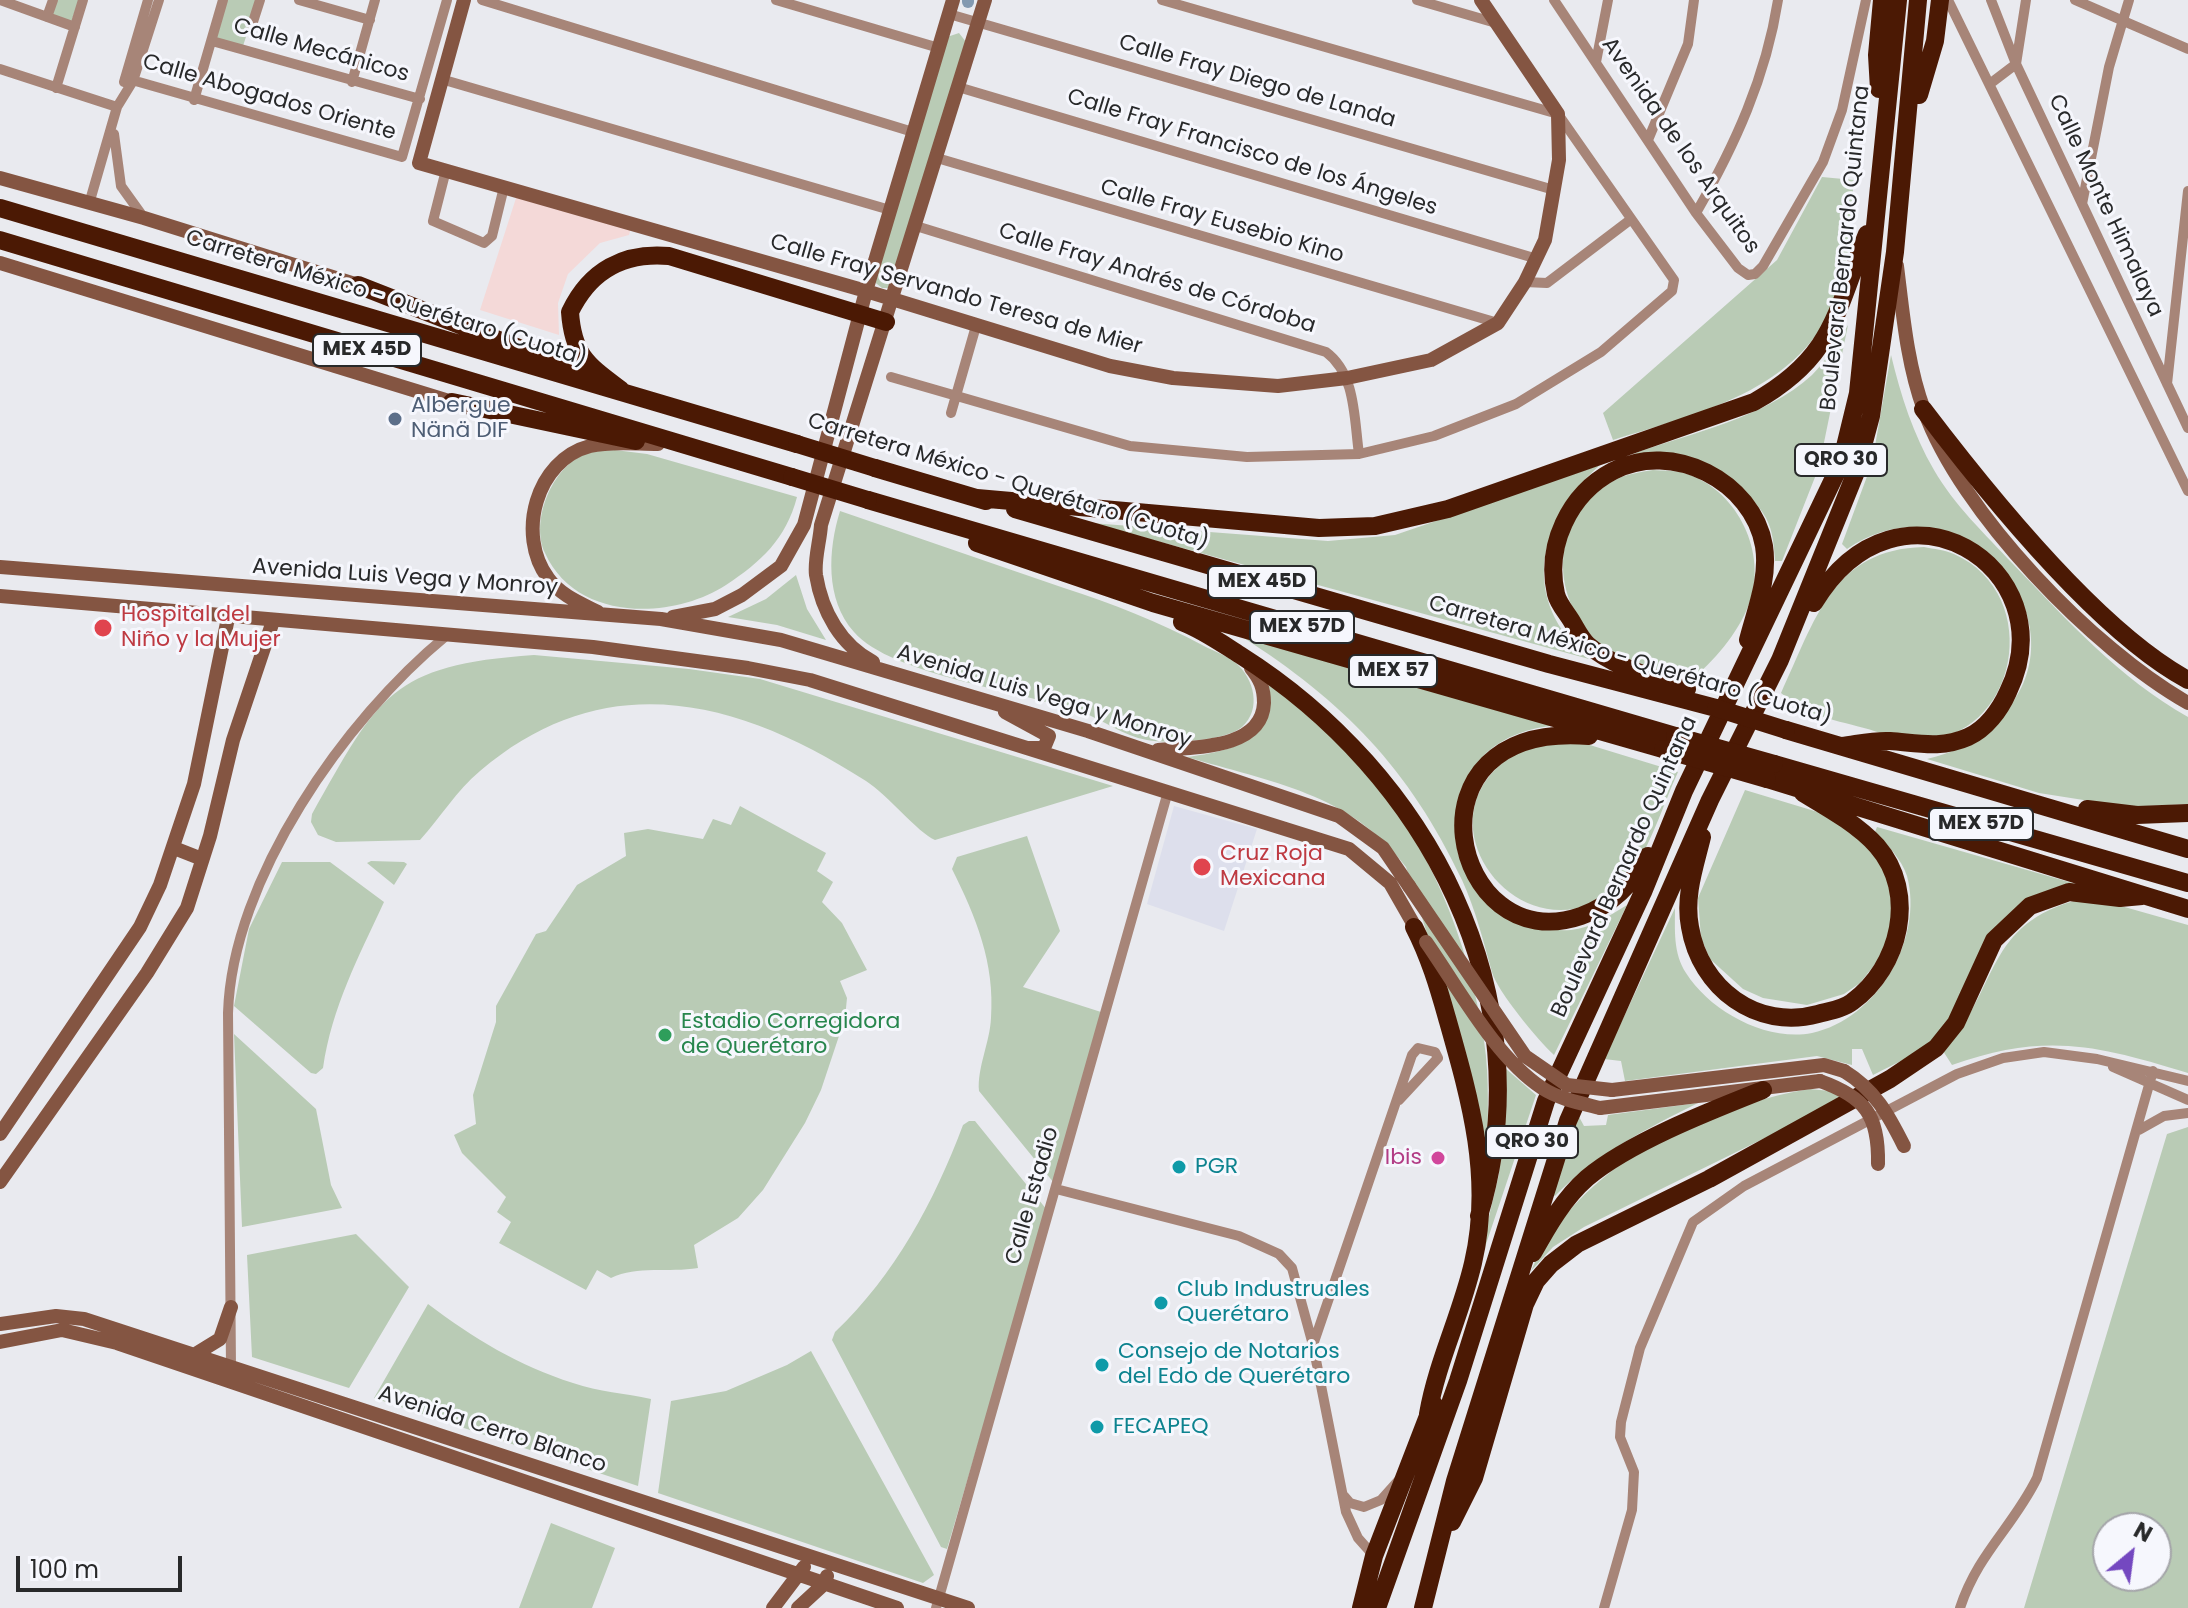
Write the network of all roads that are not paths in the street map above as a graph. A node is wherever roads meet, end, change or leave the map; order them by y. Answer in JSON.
{"nodes":[{"id":1,"x":0,"y":0,"type":"edge"},
{"id":2,"x":53,"y":0,"type":"edge"},
{"id":3,"x":83,"y":0,"type":"edge"},
{"id":4,"x":148,"y":0,"type":"edge"},
{"id":5,"x":159,"y":0,"type":"edge"},
{"id":6,"x":223,"y":0,"type":"edge"},
{"id":7,"x":260,"y":0,"type":"edge"},
{"id":8,"x":299,"y":0,"type":"edge"},
{"id":9,"x":342,"y":0,"type":"edge"},
{"id":10,"x":375,"y":0,"type":"edge"},
{"id":11,"x":447,"y":0,"type":"edge"},
{"id":12,"x":464,"y":0,"type":"edge"},
{"id":13,"x":482,"y":0,"type":"edge"},
{"id":14,"x":776,"y":0,"type":"edge"},
{"id":15,"x":985,"y":0,"type":"edge"},
{"id":16,"x":1162,"y":0,"type":"edge"},
{"id":17,"x":1417,"y":0,"type":"edge"},
{"id":18,"x":1481,"y":0,"type":"edge"},
{"id":19,"x":1554,"y":0,"type":"edge"},
{"id":20,"x":1608,"y":0,"type":"edge"},
{"id":21,"x":1694,"y":0,"type":"edge"},
{"id":22,"x":1778,"y":0,"type":"edge"},
{"id":23,"x":1866,"y":0,"type":"edge"},
{"id":24,"x":1882,"y":0,"type":"edge"},
{"id":25,"x":1898,"y":0,"type":"edge"},
{"id":26,"x":1918,"y":0,"type":"edge"},
{"id":27,"x":1940,"y":0,"type":"edge"},
{"id":28,"x":1948,"y":0,"type":"edge"},
{"id":29,"x":1991,"y":0,"type":"edge"},
{"id":30,"x":2026,"y":0,"type":"edge"},
{"id":31,"x":2075,"y":0,"type":"edge"},
{"id":32,"x":2129,"y":0,"type":"edge"},
{"id":33,"x":951,"y":7,"type":"edge"},
{"id":34,"x":338,"y":12,"type":"junction"},
{"id":35,"x":47,"y":17,"type":"junction"},
{"id":36,"x":2121,"y":18,"type":"junction"},
{"id":37,"x":370,"y":20,"type":"junction"},
{"id":38,"x":978,"y":21,"type":"junction"},
{"id":39,"x":1496,"y":23,"type":"junction"},
{"id":40,"x":252,"y":25,"type":"dead end"},
{"id":41,"x":75,"y":27,"type":"junction"},
{"id":42,"x":212,"y":41,"type":"junction"},
{"id":43,"x":939,"y":48,"type":"junction"},
{"id":44,"x":2188,"y":49,"type":"edge"},
{"id":45,"x":1596,"y":62,"type":"junction"},
{"id":46,"x":2016,"y":64,"type":"junction"},
{"id":47,"x":0,"y":69,"type":"edge"},
{"id":48,"x":129,"y":79,"type":"junction"},
{"id":49,"x":441,"y":79,"type":"junction"},
{"id":50,"x":352,"y":82,"type":"junction"},
{"id":51,"x":1991,"y":83,"type":"junction"},
{"id":52,"x":958,"y":87,"type":"junction"},
{"id":53,"x":56,"y":88,"type":"junction"},
{"id":54,"x":420,"y":99,"type":"junction"},
{"id":55,"x":194,"y":100,"type":"junction"},
{"id":56,"x":117,"y":107,"type":"junction"},
{"id":57,"x":1558,"y":114,"type":"junction"},
{"id":58,"x":113,"y":124,"type":"junction"},
{"id":59,"x":913,"y":132,"type":"junction"},
{"id":60,"x":1882,"y":132,"type":"junction"},
{"id":61,"x":1906,"y":136,"type":"junction"},
{"id":62,"x":1648,"y":140,"type":"junction"},
{"id":63,"x":937,"y":158,"type":"junction"},
{"id":64,"x":446,"y":170,"type":"junction"},
{"id":65,"x":0,"y":178,"type":"edge"},
{"id":66,"x":504,"y":187,"type":"junction"},
{"id":67,"x":1554,"y":190,"type":"junction"},
{"id":68,"x":2188,"y":191,"type":"edge"},
{"id":69,"x":89,"y":204,"type":"junction"},
{"id":70,"x":2082,"y":206,"type":"junction"},
{"id":71,"x":0,"y":208,"type":"edge"},
{"id":72,"x":890,"y":210,"type":"junction"},
{"id":73,"x":1696,"y":213,"type":"junction"},
{"id":74,"x":1874,"y":216,"type":"junction"},
{"id":75,"x":144,"y":218,"type":"junction"},
{"id":76,"x":1630,"y":220,"type":"junction"},
{"id":77,"x":916,"y":226,"type":"junction"},
{"id":78,"x":0,"y":240,"type":"edge"},
{"id":79,"x":1895,"y":252,"type":"junction"},
{"id":80,"x":1534,"y":258,"type":"junction"},
{"id":81,"x":0,"y":263,"type":"edge"},
{"id":82,"x":1525,"y":282,"type":"junction"},
{"id":83,"x":358,"y":285,"type":"joint"},
{"id":84,"x":866,"y":291,"type":"junction"},
{"id":85,"x":893,"y":299,"type":"junction"},
{"id":86,"x":860,"y":313,"type":"junction"},
{"id":87,"x":886,"y":322,"type":"junction"},
{"id":88,"x":1498,"y":323,"type":"junction"},
{"id":89,"x":976,"y":326,"type":"junction"},
{"id":90,"x":891,"y":377,"type":"dead end"},
{"id":91,"x":1347,"y":378,"type":"junction"},
{"id":92,"x":2167,"y":385,"type":"junction"},
{"id":93,"x":624,"y":395,"type":"junction"},
{"id":94,"x":954,"y":396,"type":"junction"},
{"id":95,"x":452,"y":402,"type":"joint"},
{"id":96,"x":1923,"y":409,"type":"junction"},
{"id":97,"x":951,"y":413,"type":"dead end"},
{"id":98,"x":2188,"y":428,"type":"edge"},
{"id":99,"x":658,"y":444,"type":"junction"},
{"id":100,"x":1359,"y":454,"type":"junction"},
{"id":101,"x":733,"y":459,"type":"junction"},
{"id":102,"x":2188,"y":491,"type":"edge"},
{"id":103,"x":977,"y":498,"type":"junction"},
{"id":104,"x":928,"y":518,"type":"junction"},
{"id":105,"x":0,"y":567,"type":"edge"},
{"id":106,"x":26,"y":572,"type":"junction"},
{"id":107,"x":0,"y":596,"type":"edge"},
{"id":108,"x":22,"y":600,"type":"junction"},
{"id":109,"x":1153,"y":603,"type":"junction"},
{"id":110,"x":606,"y":616,"type":"junction"},
{"id":111,"x":228,"y":618,"type":"junction"},
{"id":112,"x":661,"y":619,"type":"junction"},
{"id":113,"x":273,"y":621,"type":"junction"},
{"id":114,"x":446,"y":636,"type":"junction"},
{"id":115,"x":1241,"y":655,"type":"junction"},
{"id":116,"x":1780,"y":660,"type":"junction"},
{"id":117,"x":895,"y":673,"type":"junction"},
{"id":118,"x":2188,"y":680,"type":"edge"},
{"id":119,"x":1736,"y":683,"type":"junction"},
{"id":120,"x":971,"y":695,"type":"junction"},
{"id":121,"x":2188,"y":703,"type":"edge"},
{"id":122,"x":1716,"y":708,"type":"junction"},
{"id":123,"x":1633,"y":739,"type":"junction"},
{"id":124,"x":1669,"y":742,"type":"junction"},
{"id":125,"x":1009,"y":744,"type":"junction"},
{"id":126,"x":1842,"y":746,"type":"junction"},
{"id":127,"x":1148,"y":750,"type":"junction"},
{"id":128,"x":1771,"y":772,"type":"junction"},
{"id":129,"x":1959,"y":780,"type":"junction"},
{"id":130,"x":1684,"y":791,"type":"junction"},
{"id":131,"x":1803,"y":793,"type":"junction"},
{"id":132,"x":1167,"y":795,"type":"junction"},
{"id":133,"x":1710,"y":800,"type":"junction"},
{"id":134,"x":2188,"y":813,"type":"edge"},
{"id":135,"x":1962,"y":818,"type":"junction"},
{"id":136,"x":174,"y":848,"type":"junction"},
{"id":137,"x":2188,"y":848,"type":"edge"},
{"id":138,"x":202,"y":859,"type":"junction"},
{"id":139,"x":2188,"y":883,"type":"edge"},
{"id":140,"x":2142,"y":896,"type":"junction"},
{"id":141,"x":2188,"y":909,"type":"edge"},
{"id":142,"x":1414,"y":927,"type":"junction"},
{"id":143,"x":2097,"y":1059,"type":"junction"},
{"id":144,"x":2153,"y":1071,"type":"junction"},
{"id":145,"x":2188,"y":1081,"type":"edge"},
{"id":146,"x":2150,"y":1085,"type":"junction"},
{"id":147,"x":1763,"y":1090,"type":"junction"},
{"id":148,"x":1399,"y":1100,"type":"junction"},
{"id":149,"x":2188,"y":1100,"type":"edge"},
{"id":150,"x":2188,"y":1113,"type":"edge"},
{"id":151,"x":2139,"y":1130,"type":"junction"},
{"id":152,"x":0,"y":1134,"type":"edge"},
{"id":153,"x":1904,"y":1146,"type":"dead end"},
{"id":154,"x":1878,"y":1164,"type":"dead end"},
{"id":155,"x":0,"y":1182,"type":"edge"},
{"id":156,"x":1056,"y":1189,"type":"junction"},
{"id":157,"x":1479,"y":1216,"type":"junction"},
{"id":158,"x":1496,"y":1259,"type":"junction"},
{"id":159,"x":1517,"y":1283,"type":"junction"},
{"id":160,"x":231,"y":1307,"type":"junction"},
{"id":161,"x":0,"y":1324,"type":"edge"},
{"id":162,"x":0,"y":1342,"type":"edge"},
{"id":163,"x":1313,"y":1345,"type":"junction"},
{"id":164,"x":194,"y":1355,"type":"junction"},
{"id":165,"x":231,"y":1368,"type":"junction"},
{"id":166,"x":1428,"y":1414,"type":"junction"},
{"id":167,"x":1405,"y":1474,"type":"junction"},
{"id":168,"x":1341,"y":1488,"type":"junction"},
{"id":169,"x":1439,"y":1546,"type":"junction"},
{"id":170,"x":809,"y":1556,"type":"junction"},
{"id":171,"x":1374,"y":1556,"type":"junction"},
{"id":172,"x":831,"y":1563,"type":"junction"},
{"id":173,"x":801,"y":1576,"type":"junction"},
{"id":174,"x":824,"y":1584,"type":"junction"},
{"id":175,"x":938,"y":1603,"type":"edge"},
{"id":176,"x":773,"y":1608,"type":"edge"},
{"id":177,"x":798,"y":1608,"type":"edge"},
{"id":178,"x":897,"y":1608,"type":"edge"},
{"id":179,"x":968,"y":1608,"type":"edge"},
{"id":180,"x":1361,"y":1608,"type":"edge"},
{"id":181,"x":1377,"y":1608,"type":"edge"},
{"id":182,"x":1423,"y":1608,"type":"edge"},
{"id":183,"x":1604,"y":1608,"type":"edge"},
{"id":184,"x":1960,"y":1608,"type":"edge"}],
"edges":[{"from":1,"to":35,"type":"street"},
{"from":2,"to":35,"type":"street"},
{"from":3,"to":41,"type":"street"},
{"from":4,"to":48,"type":"street"},
{"from":5,"to":48,"type":"street"},
{"from":6,"to":42,"type":"street"},
{"from":7,"to":40,"type":"street"},
{"from":8,"to":34,"type":"street"},
{"from":9,"to":34,"type":"street"},
{"from":10,"to":37,"type":"street"},
{"from":11,"to":54,"type":"street"},
{"from":12,"to":49,"type":"main road"},
{"from":13,"to":59,"type":"street"},
{"from":14,"to":43,"type":"street"},
{"from":15,"to":38,"type":"main road"},
{"from":16,"to":57,"type":"street"},
{"from":17,"to":39,"type":"street"},
{"from":18,"to":39,"type":"main road"},
{"from":19,"to":45,"type":"street","name":"Avenida de los Arquitos"},
{"from":20,"to":45,"type":"street"},
{"from":21,"to":62,"type":"street"},
{"from":22,"to":73,"type":"street"},
{"from":23,"to":73,"type":"street","name":"Avenida de los Arquitos"},
{"from":24,"to":60,"type":"highway"},
{"from":25,"to":60,"type":"highway","name":"Boulevard Bernardo Quintana","number":"QRO 30"},
{"from":26,"to":61,"type":"highway","name":"Boulevard Bernardo Quintana","number":"QRO 30"},
{"from":27,"to":61,"type":"highway"},
{"from":28,"to":51,"type":"street"},
{"from":29,"to":46,"type":"street","name":"Calle Monte Himalaya"},
{"from":30,"to":46,"type":"street"},
{"from":31,"to":36,"type":"street"},
{"from":32,"to":36,"type":"street"},
{"from":33,"to":38,"type":"street","name":"Calle Fray Diego de Landa"},
{"from":33,"to":43,"type":"main road"},
{"from":34,"to":37,"type":"street"},
{"from":35,"to":41,"type":"street"},
{"from":36,"to":44,"type":"street"},
{"from":36,"to":70,"type":"street"},
{"from":37,"to":50,"type":"street"},
{"from":38,"to":52,"type":"main road"},
{"from":38,"to":67,"type":"street","name":"Calle Fray Diego de Landa"},
{"from":39,"to":57,"type":"main road"},
{"from":41,"to":53,"type":"street"},
{"from":42,"to":50,"type":"street","name":"Calle Mecánicos"},
{"from":42,"to":55,"type":"street"},
{"from":43,"to":59,"type":"main road"},
{"from":45,"to":62,"type":"street","name":"Avenida de los Arquitos"},
{"from":46,"to":51,"type":"street"},
{"from":46,"to":70,"type":"street","name":"Calle Monte Himalaya"},
{"from":47,"to":53,"type":"street"},
{"from":48,"to":55,"type":"street","name":"Calle Abogados Oriente"},
{"from":48,"to":56,"type":"street"},
{"from":49,"to":64,"type":"main road","name":"Calle Fray Servando Teresa de Mier"},
{"from":49,"to":72,"type":"street"},
{"from":50,"to":54,"type":"street","name":"Calle Mecánicos"},
{"from":51,"to":102,"type":"street"},
{"from":52,"to":63,"type":"main road"},
{"from":52,"to":80,"type":"street","name":"Calle Fray Francisco de los Ángeles"},
{"from":53,"to":56,"type":"street"},
{"from":54,"to":55,"type":"street","name":"Calle Abogados Oriente"},
{"from":56,"to":58,"type":"street"},
{"from":57,"to":67,"type":"main road","name":"Calle Fray Servando Teresa de Mier"},
{"from":57,"to":76,"type":"street"},
{"from":58,"to":69,"type":"street"},
{"from":58,"to":75,"type":"street"},
{"from":59,"to":72,"type":"main road"},
{"from":60,"to":74,"type":"highway","name":"Boulevard Bernardo Quintana","number":"QRO 30"},
{"from":61,"to":79,"type":"highway","name":"Boulevard Bernardo Quintana","number":"QRO 30"},
{"from":62,"to":73,"type":"street","name":"Avenida de los Arquitos"},
{"from":63,"to":77,"type":"main road"},
{"from":63,"to":88,"type":"street","name":"Calle Fray Eusebio Kino"},
{"from":64,"to":66,"type":"main road","name":"Calle Fray Servando Teresa de Mier"},
{"from":64,"to":66,"type":"street"},
{"from":65,"to":69,"type":"main road"},
{"from":66,"to":84,"type":"main road","name":"Calle Fray Servando Teresa de Mier"},
{"from":67,"to":80,"type":"main road","name":"Calle Fray Servando Teresa de Mier"},
{"from":68,"to":92,"type":"street"},
{"from":69,"to":75,"type":"main road"},
{"from":70,"to":92,"type":"street","name":"Calle Monte Himalaya"},
{"from":71,"to":93,"type":"highway","name":"Carretera México - Querétaro (Cuota)","number":"MEX 45D"},
{"from":72,"to":84,"type":"main road"},
{"from":74,"to":103,"type":"highway"},
{"from":74,"to":119,"type":"highway","name":"Boulevard Bernardo Quintana","number":"QRO 30"},
{"from":75,"to":83,"type":"main road"},
{"from":76,"to":82,"type":"street"},
{"from":76,"to":100,"type":"street"},
{"from":77,"to":85,"type":"main road"},
{"from":77,"to":91,"type":"street","name":"Calle Fray Andrés de Córdoba"},
{"from":78,"to":101,"type":"highway","number":"MEX 45D"},
{"from":79,"to":96,"type":"main road"},
{"from":79,"to":116,"type":"highway","name":"Boulevard Bernardo Quintana","number":"QRO 30"},
{"from":80,"to":82,"type":"main road","name":"Calle Fray Servando Teresa de Mier"},
{"from":81,"to":95,"type":"main road"},
{"from":82,"to":88,"type":"main road","name":"Calle Fray Servando Teresa de Mier"},
{"from":83,"to":93,"type":"highway"},
{"from":84,"to":85,"type":"main road","name":"Calle Fray Servando Teresa de Mier"},
{"from":84,"to":86,"type":"main road"},
{"from":85,"to":87,"type":"main road"},
{"from":85,"to":89,"type":"main road","name":"Calle Fray Servando Teresa de Mier"},
{"from":86,"to":87,"type":"highway"},
{"from":86,"to":93,"type":"highway"},
{"from":86,"to":112,"type":"main road"},
{"from":87,"to":117,"type":"main road"},
{"from":88,"to":91,"type":"main road","name":"Calle Fray Servando Teresa de Mier"},
{"from":89,"to":91,"type":"main road","name":"Calle Fray Servando Teresa de Mier"},
{"from":89,"to":94,"type":"street"},
{"from":90,"to":94,"type":"street"},
{"from":91,"to":100,"type":"street"},
{"from":92,"to":98,"type":"street","name":"Calle Monte Himalaya"},
{"from":93,"to":103,"type":"highway","name":"Carretera México - Querétaro (Cuota)","number":"MEX 45D","bridge":true},
{"from":94,"to":97,"type":"street"},
{"from":94,"to":100,"type":"street"},
{"from":95,"to":99,"type":"highway"},
{"from":96,"to":118,"type":"highway"},
{"from":96,"to":121,"type":"main road"},
{"from":99,"to":101,"type":"highway"},
{"from":99,"to":110,"type":"main road"},
{"from":101,"to":104,"type":"highway","number":"MEX 45D","bridge":true},
{"from":103,"to":122,"type":"highway","name":"Carretera México - Querétaro (Cuota)","number":"MEX 45D"},
{"from":104,"to":109,"type":"highway","number":"MEX 57"},
{"from":104,"to":124,"type":"highway","number":"MEX 57D"},
{"from":105,"to":106,"type":"main road","name":"Avenida Luis Vega y Monroy"},
{"from":106,"to":108,"type":"main road"},
{"from":106,"to":110,"type":"main road","name":"Avenida Luis Vega y Monroy"},
{"from":107,"to":108,"type":"main road"},
{"from":108,"to":111,"type":"main road"},
{"from":109,"to":115,"type":"highway"},
{"from":109,"to":123,"type":"highway","number":"MEX 57"},
{"from":110,"to":112,"type":"main road","name":"Avenida Luis Vega y Monroy"},
{"from":111,"to":113,"type":"main road"},
{"from":111,"to":136,"type":"main road"},
{"from":112,"to":117,"type":"main road","name":"Avenida Luis Vega y Monroy"},
{"from":113,"to":114,"type":"main road"},
{"from":113,"to":138,"type":"main road"},
{"from":114,"to":125,"type":"main road"},
{"from":114,"to":160,"type":"street"},
{"from":115,"to":127,"type":"main road"},
{"from":115,"to":157,"type":"highway"},
{"from":116,"to":126,"type":"highway"},
{"from":116,"to":133,"type":"highway","name":"Boulevard Bernardo Quintana","number":"QRO 30"},
{"from":117,"to":120,"type":"main road","name":"Avenida Luis Vega y Monroy"},
{"from":119,"to":122,"type":"highway"},
{"from":119,"to":130,"type":"highway","name":"Boulevard Bernardo Quintana","number":"QRO 30"},
{"from":120,"to":125,"type":"main road"},
{"from":120,"to":127,"type":"main road","name":"Avenida Luis Vega y Monroy"},
{"from":122,"to":126,"type":"highway","name":"Carretera México - Querétaro (Cuota)","number":"MEX 57D","bridge":true},
{"from":123,"to":124,"type":"highway","number":"MEX 57"},
{"from":123,"to":130,"type":"highway"},
{"from":124,"to":128,"type":"highway","number":"MEX 57","bridge":true},
{"from":125,"to":132,"type":"main road"},
{"from":126,"to":129,"type":"highway","name":"Carretera México - Querétaro (Cuota)","number":"MEX 57D"},
{"from":127,"to":153,"type":"main road","name":"Avenida Luis Vega y Monroy","bridge":true},
{"from":128,"to":131,"type":"highway","number":"MEX 57"},
{"from":128,"to":135,"type":"highway","number":"MEX 57D"},
{"from":129,"to":134,"type":"highway"},
{"from":129,"to":137,"type":"highway","name":"Carretera México - Querétaro (Cuota)","number":"MEX 57D"},
{"from":130,"to":158,"type":"highway","name":"Boulevard Bernardo Quintana","number":"QRO 30"},
{"from":131,"to":133,"type":"highway"},
{"from":131,"to":140,"type":"highway","number":"MEX 57"},
{"from":132,"to":142,"type":"main road"},
{"from":132,"to":156,"type":"street","name":"Calle Estadio"},
{"from":133,"to":159,"type":"highway","name":"Boulevard Bernardo Quintana","number":"QRO 30"},
{"from":135,"to":139,"type":"highway","number":"MEX 57D"},
{"from":135,"to":140,"type":"highway"},
{"from":136,"to":138,"type":"main road"},
{"from":136,"to":152,"type":"main road"},
{"from":138,"to":155,"type":"main road"},
{"from":140,"to":141,"type":"highway","number":"MEX 57"},
{"from":140,"to":169,"type":"highway"},
{"from":142,"to":147,"type":"main road","bridge":true},
{"from":142,"to":157,"type":"highway"},
{"from":143,"to":144,"type":"street"},
{"from":143,"to":146,"type":"street"},
{"from":143,"to":183,"type":"street"},
{"from":144,"to":145,"type":"street"},
{"from":144,"to":146,"type":"street"},
{"from":146,"to":149,"type":"street"},
{"from":146,"to":151,"type":"street"},
{"from":147,"to":154,"type":"main road","bridge":true},
{"from":147,"to":159,"type":"highway"},
{"from":148,"to":148,"type":"street"},
{"from":148,"to":163,"type":"street"},
{"from":150,"to":151,"type":"street"},
{"from":151,"to":184,"type":"street"},
{"from":156,"to":163,"type":"street"},
{"from":156,"to":175,"type":"street","name":"Calle Estadio"},
{"from":157,"to":166,"type":"highway"},
{"from":158,"to":166,"type":"highway"},
{"from":158,"to":181,"type":"highway","name":"Boulevard Bernardo Quintana","number":"QRO 30"},
{"from":159,"to":169,"type":"highway","name":"Boulevard Bernardo Quintana","number":"QRO 30"},
{"from":160,"to":164,"type":"main road"},
{"from":160,"to":165,"type":"street"},
{"from":161,"to":164,"type":"main road","name":"Avenida Cerro Blanco"},
{"from":162,"to":173,"type":"main road","name":"Avenida Cerro Blanco"},
{"from":163,"to":168,"type":"street"},
{"from":164,"to":165,"type":"main road","name":"Avenida Cerro Blanco"},
{"from":165,"to":170,"type":"main road","name":"Avenida Cerro Blanco"},
{"from":166,"to":167,"type":"highway"},
{"from":167,"to":168,"type":"street"},
{"from":167,"to":171,"type":"highway"},
{"from":168,"to":171,"type":"street"},
{"from":169,"to":182,"type":"highway","name":"Boulevard Bernardo Quintana","number":"QRO 30"},
{"from":170,"to":172,"type":"main road","name":"Avenida Cerro Blanco"},
{"from":170,"to":173,"type":"main road"},
{"from":171,"to":180,"type":"highway"},
{"from":172,"to":174,"type":"main road"},
{"from":172,"to":175,"type":"main road","name":"Avenida Cerro Blanco"},
{"from":173,"to":174,"type":"main road","name":"Avenida Cerro Blanco"},
{"from":173,"to":176,"type":"main road"},
{"from":174,"to":177,"type":"main road"},
{"from":174,"to":178,"type":"main road","name":"Avenida Cerro Blanco"},
{"from":175,"to":179,"type":"main road","name":"Avenida Cerro Blanco"}]}
